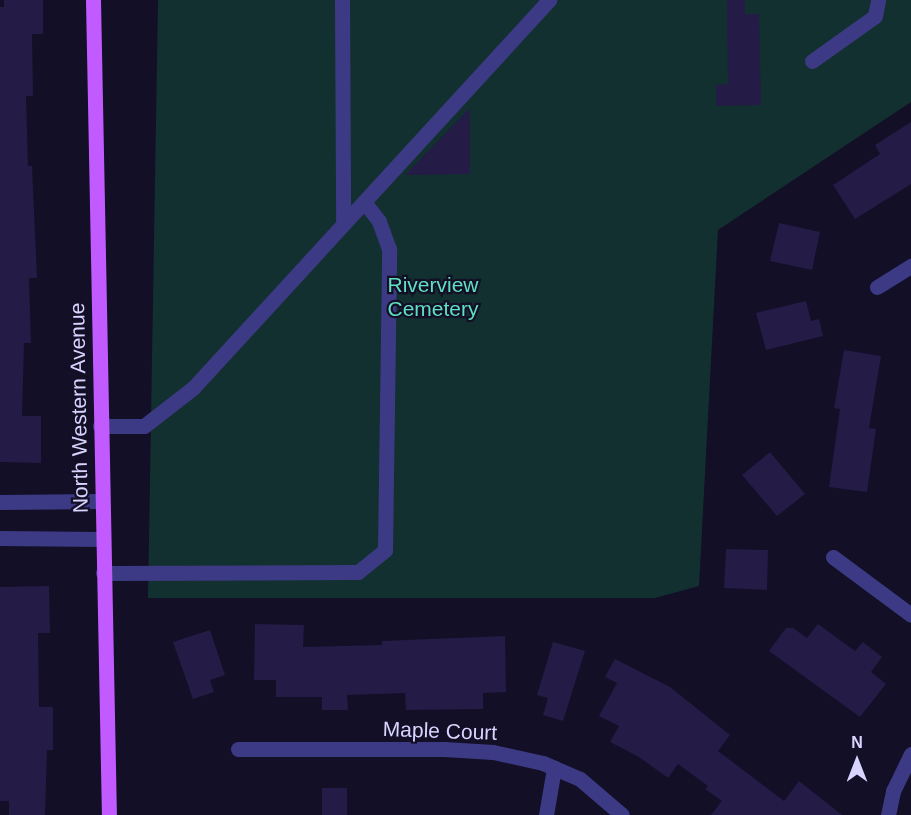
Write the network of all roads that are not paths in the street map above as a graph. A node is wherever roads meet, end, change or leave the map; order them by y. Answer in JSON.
{"nodes":[{"id":1,"x":93,"y":0,"type":"edge"},
{"id":2,"x":342,"y":0,"type":"edge"},
{"id":3,"x":549,"y":0,"type":"edge"},
{"id":4,"x":878,"y":0,"type":"edge"},
{"id":5,"x":812,"y":62,"type":"dead end"},
{"id":6,"x":364,"y":202,"type":"junction"},
{"id":7,"x":344,"y":224,"type":"junction"},
{"id":8,"x":911,"y":266,"type":"edge"},
{"id":9,"x":877,"y":287,"type":"dead end"},
{"id":10,"x":100,"y":426,"type":"junction"},
{"id":11,"x":102,"y":501,"type":"junction"},
{"id":12,"x":0,"y":502,"type":"edge"},
{"id":13,"x":0,"y":538,"type":"edge"},
{"id":14,"x":102,"y":539,"type":"junction"},
{"id":15,"x":833,"y":557,"type":"dead end"},
{"id":16,"x":103,"y":573,"type":"junction"},
{"id":17,"x":911,"y":615,"type":"edge"},
{"id":18,"x":238,"y":749,"type":"dead end"},
{"id":19,"x":911,"y":754,"type":"edge"},
{"id":20,"x":554,"y":768,"type":"junction"},
{"id":21,"x":110,"y":815,"type":"edge"},
{"id":22,"x":546,"y":815,"type":"edge"},
{"id":23,"x":622,"y":815,"type":"edge"},
{"id":24,"x":888,"y":815,"type":"edge"}],
"edges":[{"from":1,"to":10,"type":"main road","name":"North Western Avenue"},
{"from":2,"to":7,"type":"street"},
{"from":3,"to":6,"type":"street"},
{"from":4,"to":5,"type":"street"},
{"from":6,"to":7,"type":"street"},
{"from":6,"to":16,"type":"street"},
{"from":7,"to":10,"type":"street"},
{"from":8,"to":9,"type":"street"},
{"from":10,"to":11,"type":"main road","name":"North Western Avenue"},
{"from":11,"to":12,"type":"street"},
{"from":11,"to":14,"type":"main road","name":"North Western Avenue"},
{"from":13,"to":14,"type":"street"},
{"from":14,"to":16,"type":"main road","name":"North Western Avenue"},
{"from":15,"to":17,"type":"street"},
{"from":16,"to":21,"type":"main road","name":"North Western Avenue"},
{"from":18,"to":20,"type":"street","name":"Maple Court"},
{"from":19,"to":24,"type":"street"},
{"from":20,"to":22,"type":"street"},
{"from":20,"to":23,"type":"street","name":"Maple Court"}]}
